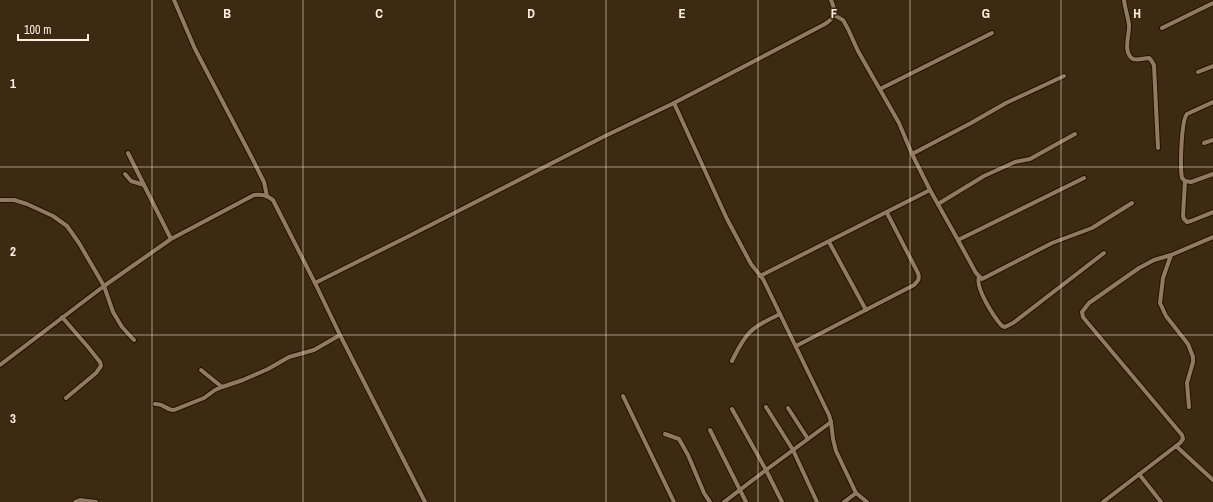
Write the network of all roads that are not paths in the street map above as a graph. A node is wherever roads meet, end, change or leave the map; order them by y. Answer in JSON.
{"nodes":[{"id":1,"x":174,"y":0,"type":"edge"},
{"id":2,"x":831,"y":0,"type":"edge"},
{"id":3,"x":1124,"y":0,"type":"edge"},
{"id":4,"x":1213,"y":4,"type":"edge"},
{"id":5,"x":834,"y":15,"type":"junction"},
{"id":6,"x":1162,"y":28,"type":"dead end"},
{"id":7,"x":992,"y":33,"type":"dead end"},
{"id":8,"x":1213,"y":66,"type":"edge"},
{"id":9,"x":1198,"y":72,"type":"dead end"},
{"id":10,"x":1064,"y":76,"type":"dead end"},
{"id":11,"x":880,"y":89,"type":"junction"},
{"id":12,"x":1213,"y":102,"type":"edge"},
{"id":13,"x":674,"y":103,"type":"junction"},
{"id":14,"x":1075,"y":134,"type":"dead end"},
{"id":15,"x":1213,"y":140,"type":"edge"},
{"id":16,"x":1204,"y":144,"type":"dead end"},
{"id":17,"x":1158,"y":148,"type":"dead end"},
{"id":18,"x":128,"y":153,"type":"dead end"},
{"id":19,"x":912,"y":154,"type":"junction"},
{"id":20,"x":125,"y":174,"type":"dead end"},
{"id":21,"x":1213,"y":174,"type":"edge"},
{"id":22,"x":1084,"y":178,"type":"dead end"},
{"id":23,"x":1185,"y":181,"type":"junction"},
{"id":24,"x":144,"y":185,"type":"junction"},
{"id":25,"x":930,"y":190,"type":"junction"},
{"id":26,"x":267,"y":196,"type":"junction"},
{"id":27,"x":0,"y":200,"type":"edge"},
{"id":28,"x":1132,"y":203,"type":"dead end"},
{"id":29,"x":938,"y":204,"type":"junction"},
{"id":30,"x":1213,"y":212,"type":"edge"},
{"id":31,"x":887,"y":213,"type":"junction"},
{"id":32,"x":1213,"y":237,"type":"edge"},
{"id":33,"x":172,"y":240,"type":"junction"},
{"id":34,"x":958,"y":240,"type":"junction"},
{"id":35,"x":829,"y":242,"type":"junction"},
{"id":36,"x":1104,"y":253,"type":"dead end"},
{"id":37,"x":1171,"y":255,"type":"junction"},
{"id":38,"x":760,"y":276,"type":"junction"},
{"id":39,"x":978,"y":277,"type":"junction"},
{"id":40,"x":315,"y":283,"type":"junction"},
{"id":41,"x":104,"y":286,"type":"junction"},
{"id":42,"x":866,"y":310,"type":"junction"},
{"id":43,"x":780,"y":314,"type":"junction"},
{"id":44,"x":62,"y":317,"type":"junction"},
{"id":45,"x":340,"y":335,"type":"junction"},
{"id":46,"x":134,"y":340,"type":"dead end"},
{"id":47,"x":796,"y":346,"type":"junction"},
{"id":48,"x":732,"y":361,"type":"dead end"},
{"id":49,"x":0,"y":365,"type":"edge"},
{"id":50,"x":201,"y":370,"type":"dead end"},
{"id":51,"x":222,"y":387,"type":"junction"},
{"id":52,"x":623,"y":396,"type":"dead end"},
{"id":53,"x":66,"y":398,"type":"dead end"},
{"id":54,"x":155,"y":404,"type":"dead end"},
{"id":55,"x":766,"y":407,"type":"dead end"},
{"id":56,"x":1189,"y":407,"type":"dead end"},
{"id":57,"x":788,"y":408,"type":"dead end"},
{"id":58,"x":732,"y":409,"type":"dead end"},
{"id":59,"x":832,"y":422,"type":"junction"},
{"id":60,"x":710,"y":430,"type":"dead end"},
{"id":61,"x":665,"y":434,"type":"dead end"},
{"id":62,"x":808,"y":439,"type":"junction"},
{"id":63,"x":1176,"y":446,"type":"junction"},
{"id":64,"x":793,"y":450,"type":"junction"},
{"id":65,"x":766,"y":470,"type":"junction"},
{"id":66,"x":1139,"y":474,"type":"junction"},
{"id":67,"x":1213,"y":480,"type":"edge"},
{"id":68,"x":740,"y":490,"type":"junction"},
{"id":69,"x":856,"y":493,"type":"junction"},
{"id":70,"x":75,"y":502,"type":"edge"},
{"id":71,"x":96,"y":502,"type":"edge"},
{"id":72,"x":425,"y":502,"type":"edge"},
{"id":73,"x":674,"y":502,"type":"edge"},
{"id":74,"x":710,"y":502,"type":"edge"},
{"id":75,"x":724,"y":502,"type":"edge"},
{"id":76,"x":746,"y":502,"type":"edge"},
{"id":77,"x":782,"y":502,"type":"edge"},
{"id":78,"x":817,"y":502,"type":"edge"},
{"id":79,"x":844,"y":502,"type":"edge"},
{"id":80,"x":867,"y":502,"type":"edge"},
{"id":81,"x":1103,"y":502,"type":"edge"},
{"id":82,"x":1161,"y":502,"type":"edge"}],
"edges":[{"from":1,"to":26,"type":"street"},
{"from":2,"to":5,"type":"street"},
{"from":3,"to":17,"type":"street"},
{"from":4,"to":6,"type":"street"},
{"from":5,"to":11,"type":"street"},
{"from":5,"to":13,"type":"street"},
{"from":7,"to":11,"type":"street"},
{"from":8,"to":9,"type":"street"},
{"from":10,"to":19,"type":"street"},
{"from":11,"to":19,"type":"street"},
{"from":12,"to":23,"type":"street"},
{"from":13,"to":38,"type":"street"},
{"from":13,"to":40,"type":"street"},
{"from":14,"to":29,"type":"street"},
{"from":15,"to":16,"type":"street"},
{"from":18,"to":24,"type":"street"},
{"from":19,"to":25,"type":"street"},
{"from":20,"to":24,"type":"street"},
{"from":21,"to":23,"type":"street"},
{"from":22,"to":34,"type":"street"},
{"from":23,"to":30,"type":"street"},
{"from":24,"to":33,"type":"street"},
{"from":25,"to":29,"type":"street"},
{"from":25,"to":31,"type":"street"},
{"from":26,"to":33,"type":"street"},
{"from":26,"to":40,"type":"street"},
{"from":27,"to":41,"type":"street"},
{"from":28,"to":39,"type":"street"},
{"from":29,"to":34,"type":"street"},
{"from":31,"to":35,"type":"street"},
{"from":31,"to":42,"type":"street"},
{"from":32,"to":37,"type":"street"},
{"from":33,"to":41,"type":"street"},
{"from":34,"to":39,"type":"street"},
{"from":35,"to":38,"type":"street"},
{"from":35,"to":42,"type":"street"},
{"from":36,"to":39,"type":"street"},
{"from":37,"to":56,"type":"street"},
{"from":37,"to":63,"type":"street"},
{"from":38,"to":43,"type":"street"},
{"from":40,"to":45,"type":"street"},
{"from":41,"to":44,"type":"street"},
{"from":41,"to":46,"type":"street"},
{"from":42,"to":47,"type":"street"},
{"from":43,"to":47,"type":"street"},
{"from":43,"to":48,"type":"street"},
{"from":44,"to":49,"type":"street"},
{"from":44,"to":53,"type":"street"},
{"from":45,"to":51,"type":"street"},
{"from":45,"to":72,"type":"street"},
{"from":47,"to":59,"type":"street"},
{"from":50,"to":51,"type":"street"},
{"from":51,"to":54,"type":"street"},
{"from":52,"to":73,"type":"street"},
{"from":55,"to":64,"type":"street"},
{"from":57,"to":62,"type":"street"},
{"from":58,"to":65,"type":"street"},
{"from":59,"to":62,"type":"street"},
{"from":59,"to":69,"type":"street"},
{"from":60,"to":68,"type":"street"},
{"from":61,"to":74,"type":"street"},
{"from":62,"to":64,"type":"street"},
{"from":63,"to":66,"type":"street"},
{"from":63,"to":67,"type":"street"},
{"from":64,"to":65,"type":"street"},
{"from":64,"to":78,"type":"street"},
{"from":65,"to":68,"type":"street"},
{"from":65,"to":77,"type":"street"},
{"from":66,"to":81,"type":"street"},
{"from":66,"to":82,"type":"street"},
{"from":68,"to":75,"type":"street"},
{"from":68,"to":76,"type":"street"},
{"from":69,"to":79,"type":"street"},
{"from":69,"to":80,"type":"street"},
{"from":70,"to":71,"type":"street"}]}
